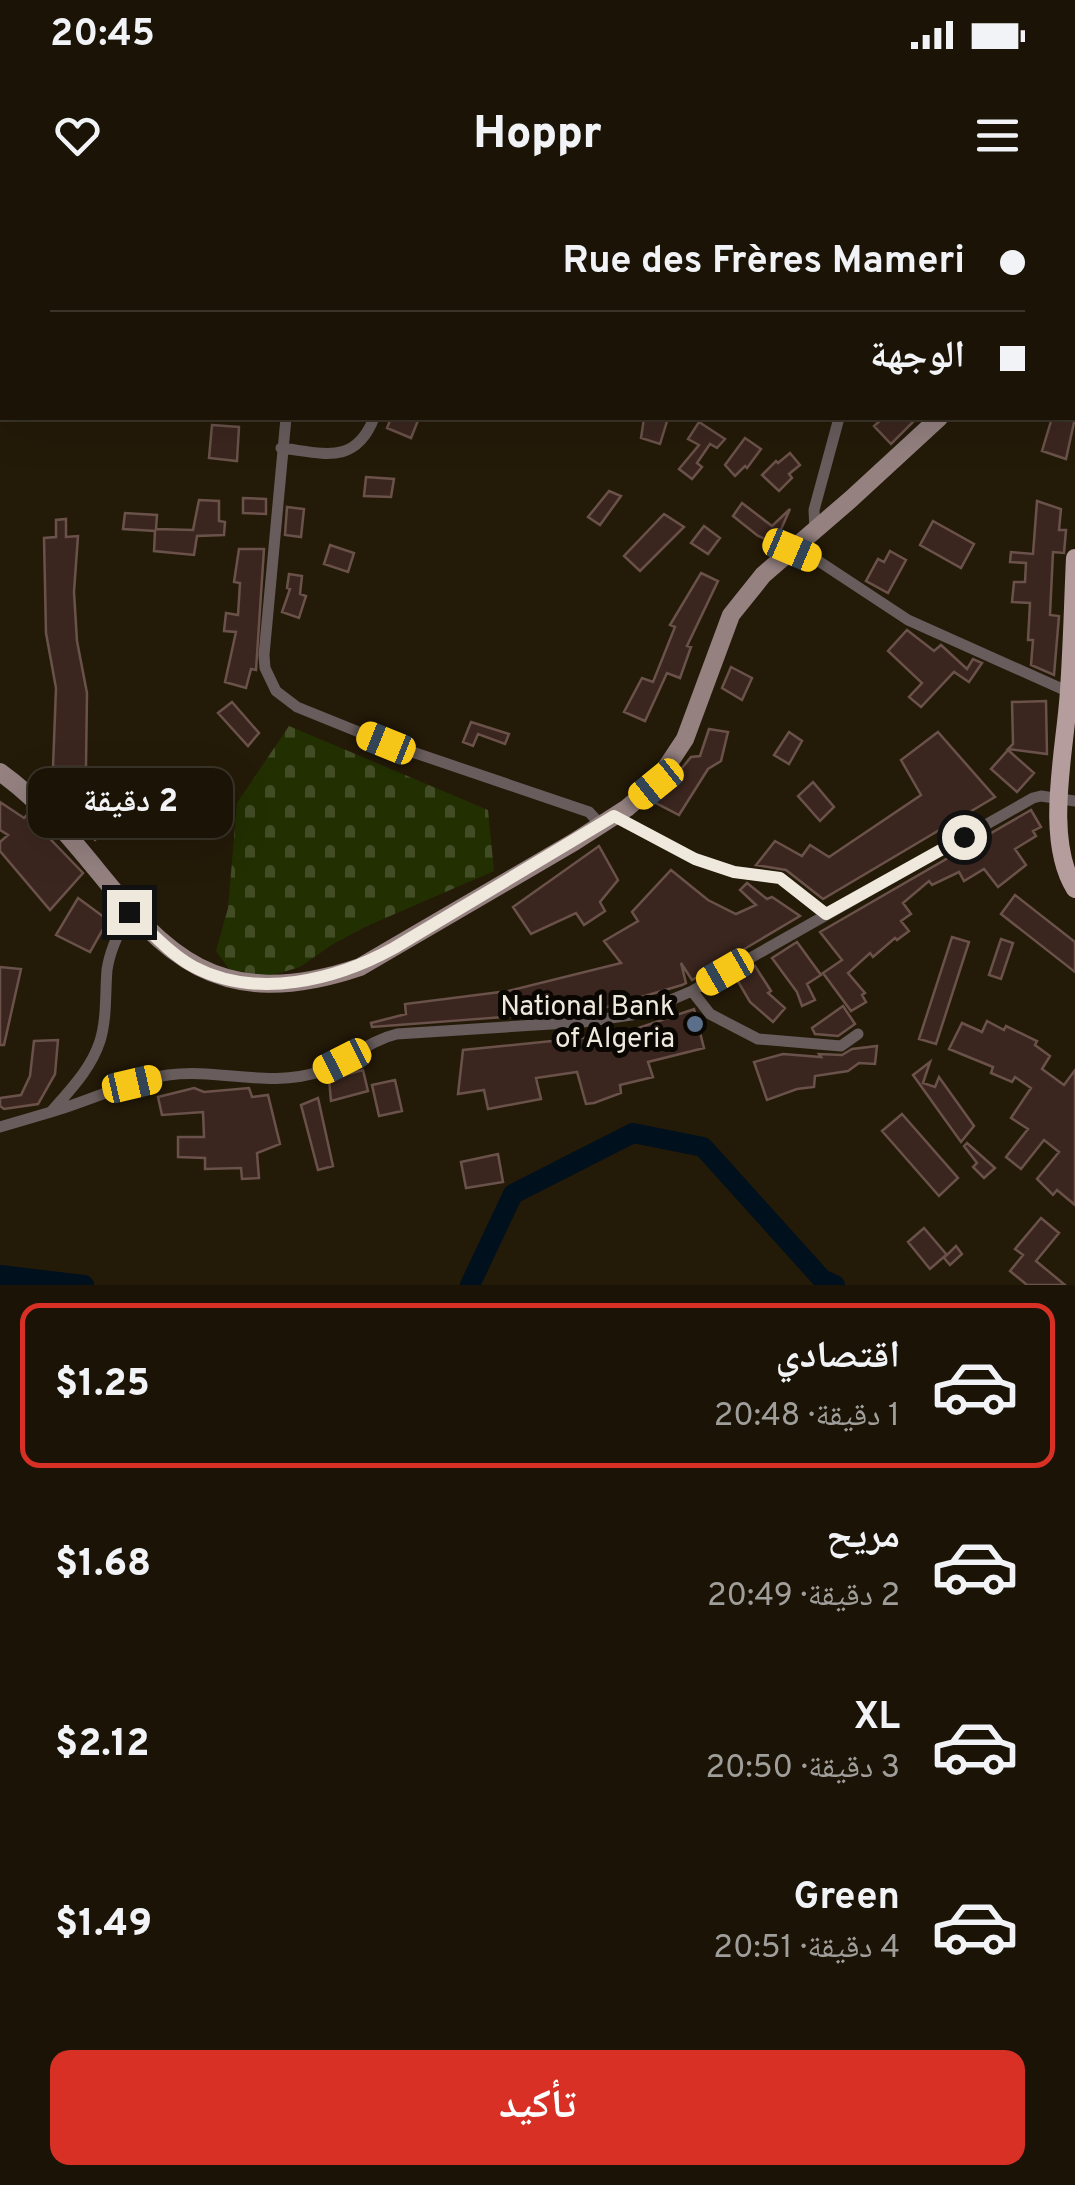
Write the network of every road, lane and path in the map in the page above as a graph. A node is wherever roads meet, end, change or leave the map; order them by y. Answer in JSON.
{"nodes":[{"id":1,"x":286,"y":420,"type":"edge"},
{"id":2,"x":373,"y":420,"type":"edge"},
{"id":3,"x":839,"y":420,"type":"edge"},
{"id":4,"x":936,"y":420,"type":"edge"},
{"id":5,"x":281,"y":448,"type":"junction"},
{"id":6,"x":815,"y":530,"type":"junction"},
{"id":7,"x":792,"y":550,"type":"junction"},
{"id":8,"x":1075,"y":558,"type":"edge"},
{"id":9,"x":1069,"y":692,"type":"junction"},
{"id":10,"x":0,"y":772,"type":"edge"},
{"id":11,"x":1067,"y":799,"type":"edge"},
{"id":12,"x":607,"y":820,"type":"junction"},
{"id":13,"x":1075,"y":888,"type":"edge"},
{"id":14,"x":129,"y":912,"type":"junction"},
{"id":15,"x":826,"y":914,"type":"junction"},
{"id":16,"x":692,"y":991,"type":"junction"},
{"id":17,"x":858,"y":1034,"type":"dead end"},
{"id":18,"x":50,"y":1112,"type":"junction"},
{"id":19,"x":0,"y":1127,"type":"edge"}],
"edges":[{"from":1,"to":5,"type":"street"},
{"from":2,"to":5,"type":"street"},
{"from":3,"to":6,"type":"street"},
{"from":4,"to":6,"type":"main road"},
{"from":5,"to":12,"type":"street"},
{"from":6,"to":7,"type":"main road"},
{"from":7,"to":9,"type":"street"},
{"from":7,"to":12,"type":"main road"},
{"from":8,"to":9,"type":"main road"},
{"from":9,"to":11,"type":"main road"},
{"from":10,"to":14,"type":"main road"},
{"from":11,"to":13,"type":"main road"},
{"from":11,"to":15,"type":"street"},
{"from":12,"to":14,"type":"main road"},
{"from":12,"to":15,"type":"street"},
{"from":14,"to":18,"type":"street"},
{"from":15,"to":16,"type":"street"},
{"from":16,"to":17,"type":"street"},
{"from":16,"to":18,"type":"street"},
{"from":18,"to":19,"type":"street"}]}
